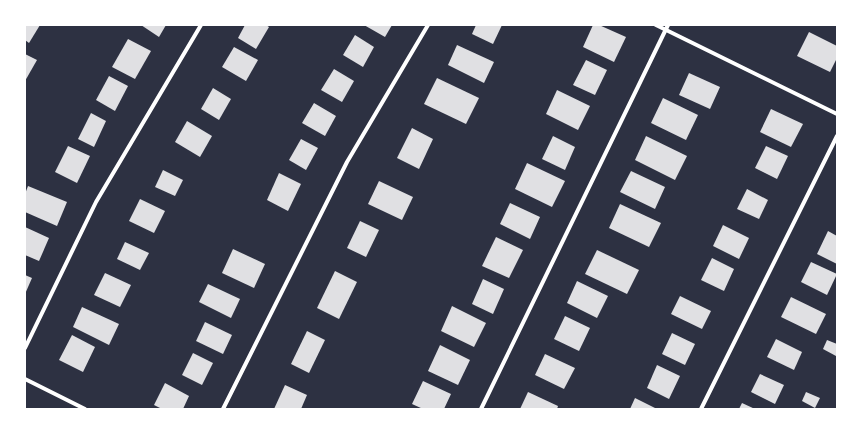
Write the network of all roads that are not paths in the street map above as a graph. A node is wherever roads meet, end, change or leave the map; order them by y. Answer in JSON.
{"nodes":[{"id":1,"x":201,"y":25,"type":"edge"},
{"id":2,"x":428,"y":25,"type":"edge"},
{"id":3,"x":656,"y":25,"type":"edge"},
{"id":4,"x":668,"y":25,"type":"edge"},
{"id":5,"x":665,"y":30,"type":"junction"},
{"id":6,"x":837,"y":114,"type":"edge"},
{"id":7,"x":837,"y":136,"type":"edge"},
{"id":8,"x":25,"y":348,"type":"edge"},
{"id":9,"x":25,"y":380,"type":"edge"},
{"id":10,"x":85,"y":409,"type":"edge"},
{"id":11,"x":223,"y":409,"type":"edge"},
{"id":12,"x":481,"y":409,"type":"edge"},
{"id":13,"x":701,"y":409,"type":"edge"}],
"edges":[{"from":1,"to":8,"type":"street"},
{"from":2,"to":11,"type":"street"},
{"from":3,"to":5,"type":"street"},
{"from":4,"to":5,"type":"street"},
{"from":5,"to":6,"type":"street"},
{"from":5,"to":12,"type":"street"},
{"from":7,"to":13,"type":"street"},
{"from":9,"to":10,"type":"street"}]}
